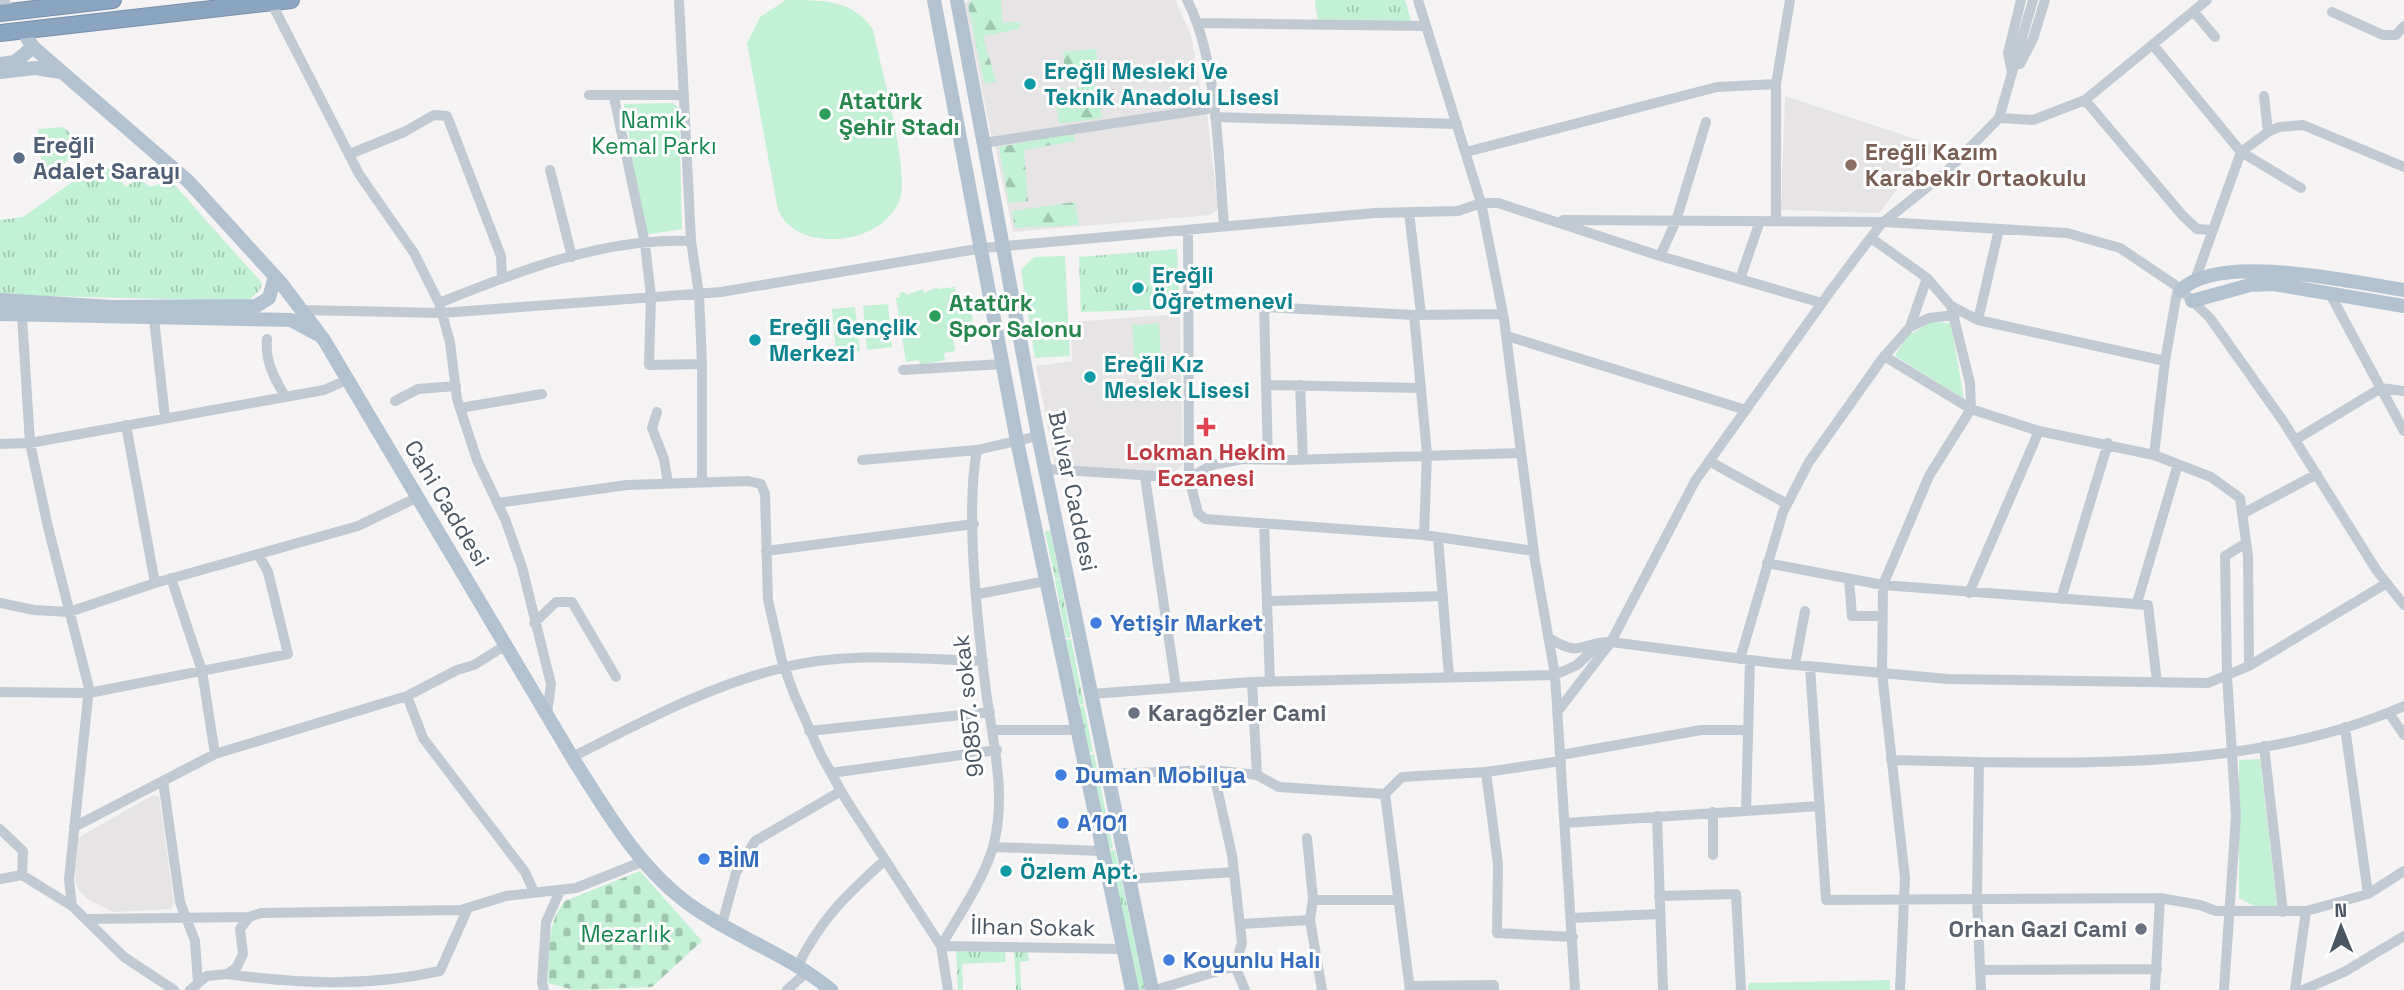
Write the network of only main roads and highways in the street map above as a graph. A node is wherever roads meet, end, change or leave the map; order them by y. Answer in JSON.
{"nodes":[{"id":1,"x":113,"y":0,"type":"edge"},
{"id":2,"x":291,"y":0,"type":"edge"},
{"id":3,"x":934,"y":0,"type":"edge"},
{"id":4,"x":958,"y":3,"type":"edge"},
{"id":5,"x":5,"y":8,"type":"edge"},
{"id":6,"x":22,"y":30,"type":"junction"},
{"id":7,"x":0,"y":33,"type":"edge"},
{"id":8,"x":33,"y":47,"type":"junction"},
{"id":9,"x":0,"y":64,"type":"edge"},
{"id":10,"x":0,"y":72,"type":"edge"},
{"id":11,"x":61,"y":72,"type":"junction"},
{"id":12,"x":275,"y":276,"type":"junction"},
{"id":13,"x":2179,"y":288,"type":"road end"},
{"id":14,"x":2404,"y":289,"type":"edge"},
{"id":15,"x":0,"y":300,"type":"edge"},
{"id":16,"x":2192,"y":301,"type":"road end"},
{"id":17,"x":2404,"y":306,"type":"edge"},
{"id":18,"x":0,"y":314,"type":"edge"},
{"id":19,"x":320,"y":335,"type":"junction"},
{"id":20,"x":831,"y":990,"type":"edge"},
{"id":21,"x":1132,"y":990,"type":"edge"},
{"id":22,"x":1154,"y":990,"type":"edge"}],
"edges":[{"from":1,"to":5,"type":"highway"},
{"from":2,"to":6,"type":"highway"},
{"from":3,"to":21,"type":"main road"},
{"from":4,"to":22,"type":"main road","name":"Bulvar Caddesi"},
{"from":5,"to":6,"type":"highway"},
{"from":6,"to":7,"type":"highway"},
{"from":6,"to":8,"type":"main road","name":"Cahi Caddesi"},
{"from":8,"to":9,"type":"main road"},
{"from":8,"to":11,"type":"main road","name":"Cahi Caddesi"},
{"from":10,"to":11,"type":"main road"},
{"from":11,"to":12,"type":"main road","name":"Cahi Caddesi"},
{"from":12,"to":15,"type":"main road"},
{"from":12,"to":19,"type":"main road","name":"Cahi Caddesi"},
{"from":13,"to":14,"type":"main road"},
{"from":16,"to":17,"type":"main road"},
{"from":18,"to":19,"type":"main road"},
{"from":19,"to":20,"type":"main road","name":"Cahi Caddesi"}]}
